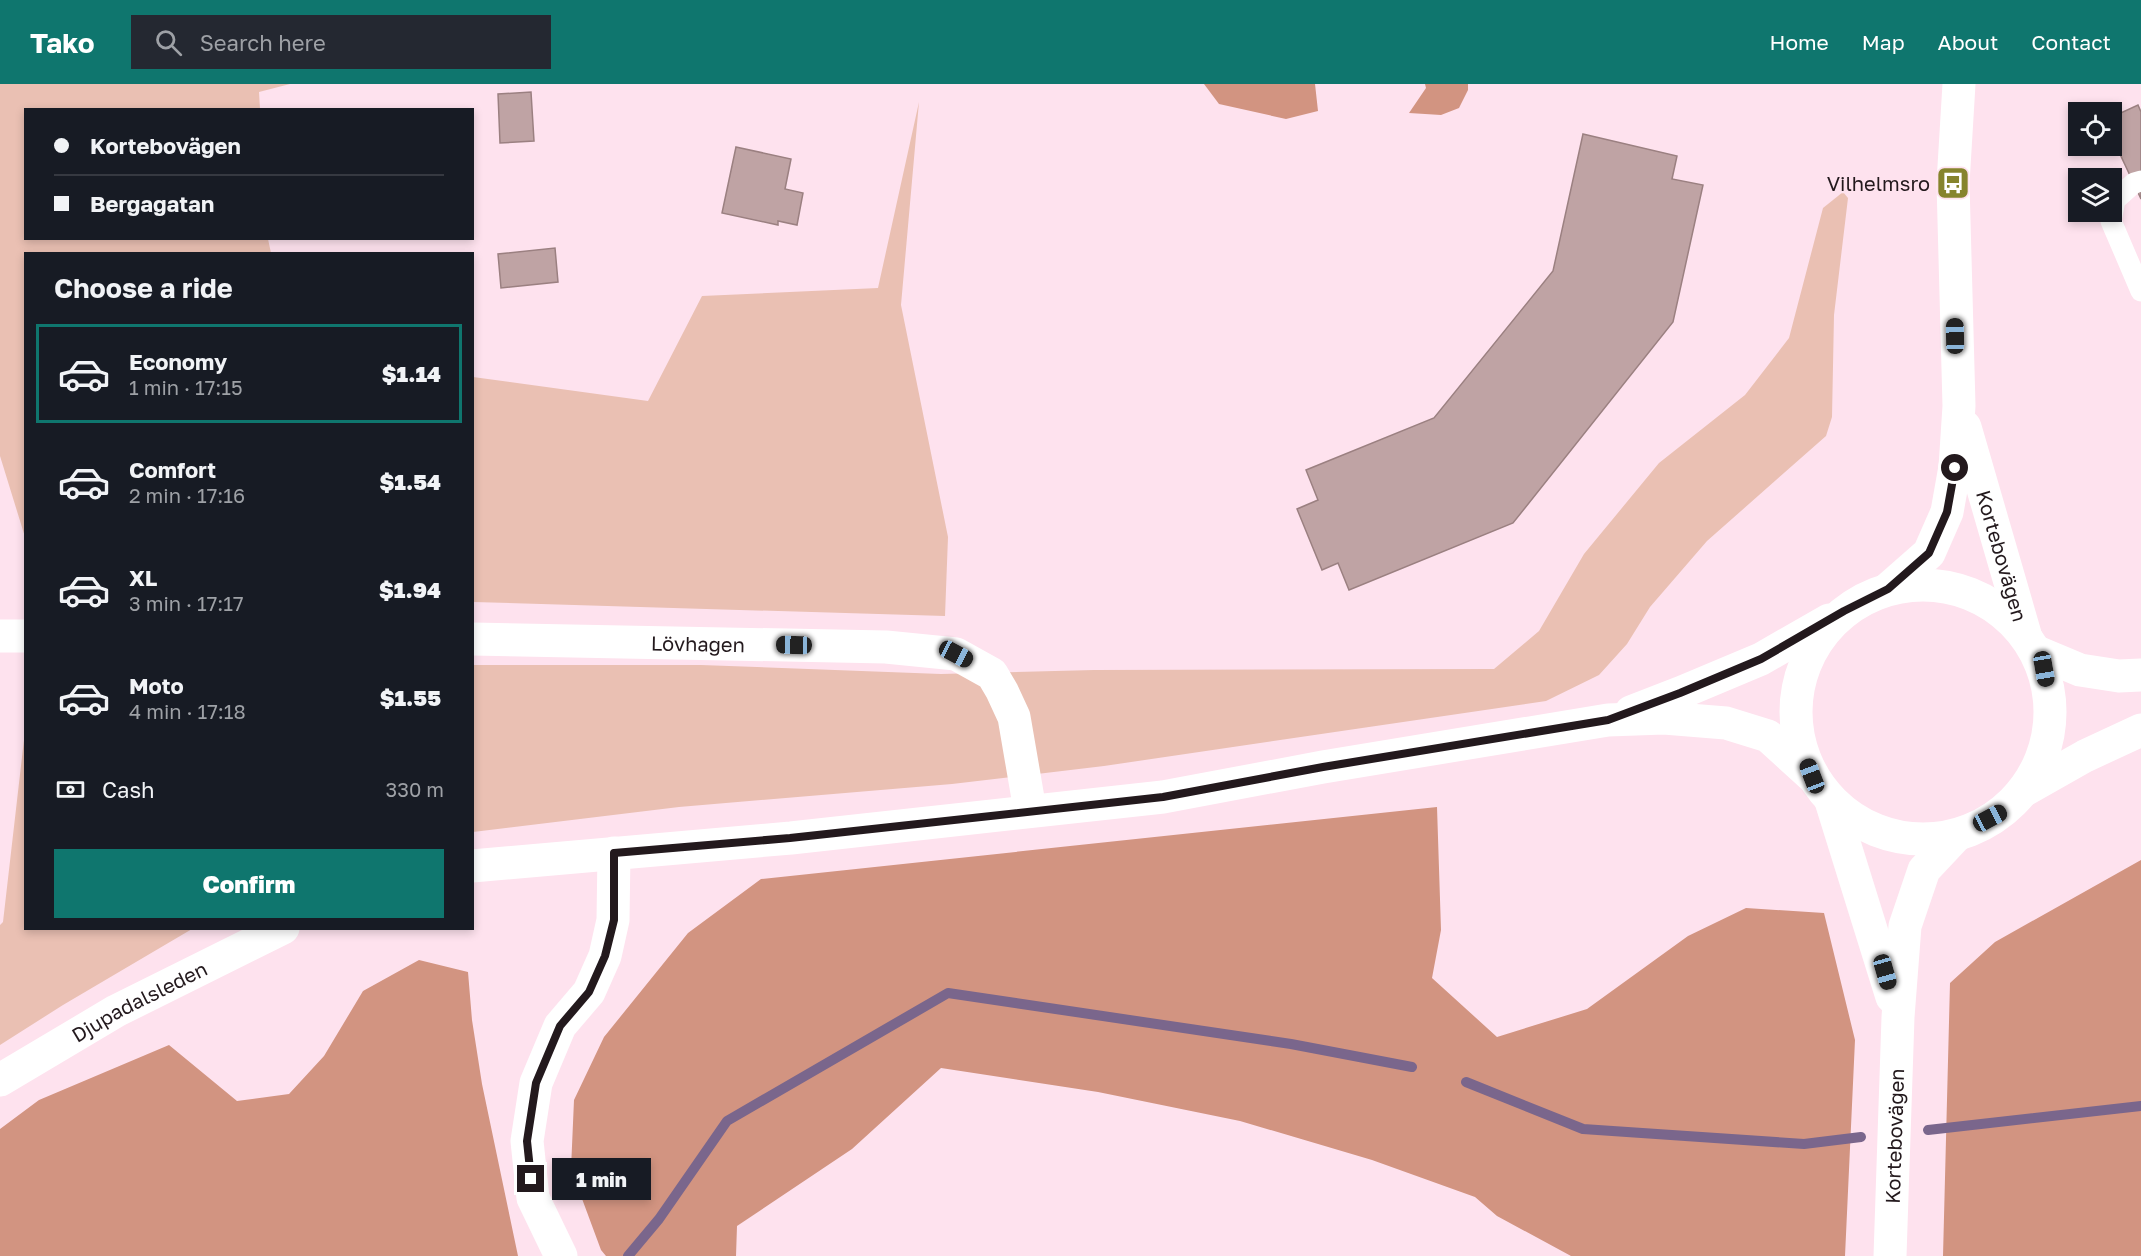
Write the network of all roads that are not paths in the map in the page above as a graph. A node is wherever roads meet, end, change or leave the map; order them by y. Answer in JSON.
{"nodes":[{"id":1,"x":1959,"y":84,"type":"edge"},
{"id":2,"x":2141,"y":181,"type":"edge"},
{"id":3,"x":2141,"y":291,"type":"edge"},
{"id":4,"x":1959,"y":406,"type":"junction"},
{"id":5,"x":1888,"y":589,"type":"junction"},
{"id":6,"x":1844,"y":611,"type":"junction"},
{"id":7,"x":0,"y":636,"type":"edge"},
{"id":8,"x":24,"y":636,"type":"edge"},
{"id":9,"x":474,"y":639,"type":"edge"},
{"id":10,"x":2031,"y":643,"type":"junction"},
{"id":11,"x":2141,"y":675,"type":"edge"},
{"id":12,"x":1608,"y":720,"type":"junction"},
{"id":13,"x":2141,"y":730,"type":"edge"},
{"id":14,"x":1821,"y":789,"type":"junction"},
{"id":15,"x":2025,"y":790,"type":"junction"},
{"id":16,"x":1030,"y":810,"type":"junction"},
{"id":17,"x":1955,"y":837,"type":"junction"},
{"id":18,"x":614,"y":853,"type":"junction"},
{"id":19,"x":474,"y":866,"type":"edge"},
{"id":20,"x":279,"y":930,"type":"edge"},
{"id":21,"x":1898,"y":1017,"type":"junction"},
{"id":22,"x":0,"y":1080,"type":"edge"},
{"id":23,"x":561,"y":1256,"type":"edge"},
{"id":24,"x":1890,"y":1256,"type":"edge"}],
"edges":[{"from":1,"to":4,"type":"street","name":"Kortebovägen"},
{"from":2,"to":3,"type":"lane"},
{"from":4,"to":5,"type":"street","name":"Kortebovägen"},
{"from":4,"to":10,"type":"street","name":"Kortebovägen"},
{"from":5,"to":6,"type":"street"},
{"from":5,"to":10,"type":"street"},
{"from":6,"to":12,"type":"street"},
{"from":6,"to":14,"type":"street","name":"Kortebovägen"},
{"from":7,"to":8,"type":"street"},
{"from":9,"to":16,"type":"street","name":"Lövhagen"},
{"from":10,"to":11,"type":"street"},
{"from":10,"to":15,"type":"street","name":"Kortebovägen"},
{"from":12,"to":14,"type":"street"},
{"from":12,"to":16,"type":"street"},
{"from":13,"to":15,"type":"street"},
{"from":14,"to":17,"type":"street"},
{"from":14,"to":21,"type":"street","name":"Kortebovägen"},
{"from":15,"to":17,"type":"street"},
{"from":16,"to":18,"type":"street"},
{"from":17,"to":21,"type":"street","name":"Kortebovägen"},
{"from":18,"to":19,"type":"street"},
{"from":18,"to":23,"type":"street"},
{"from":20,"to":22,"type":"street","name":"Djupadalsleden"},
{"from":21,"to":24,"type":"street","name":"Kortebovägen"}]}
